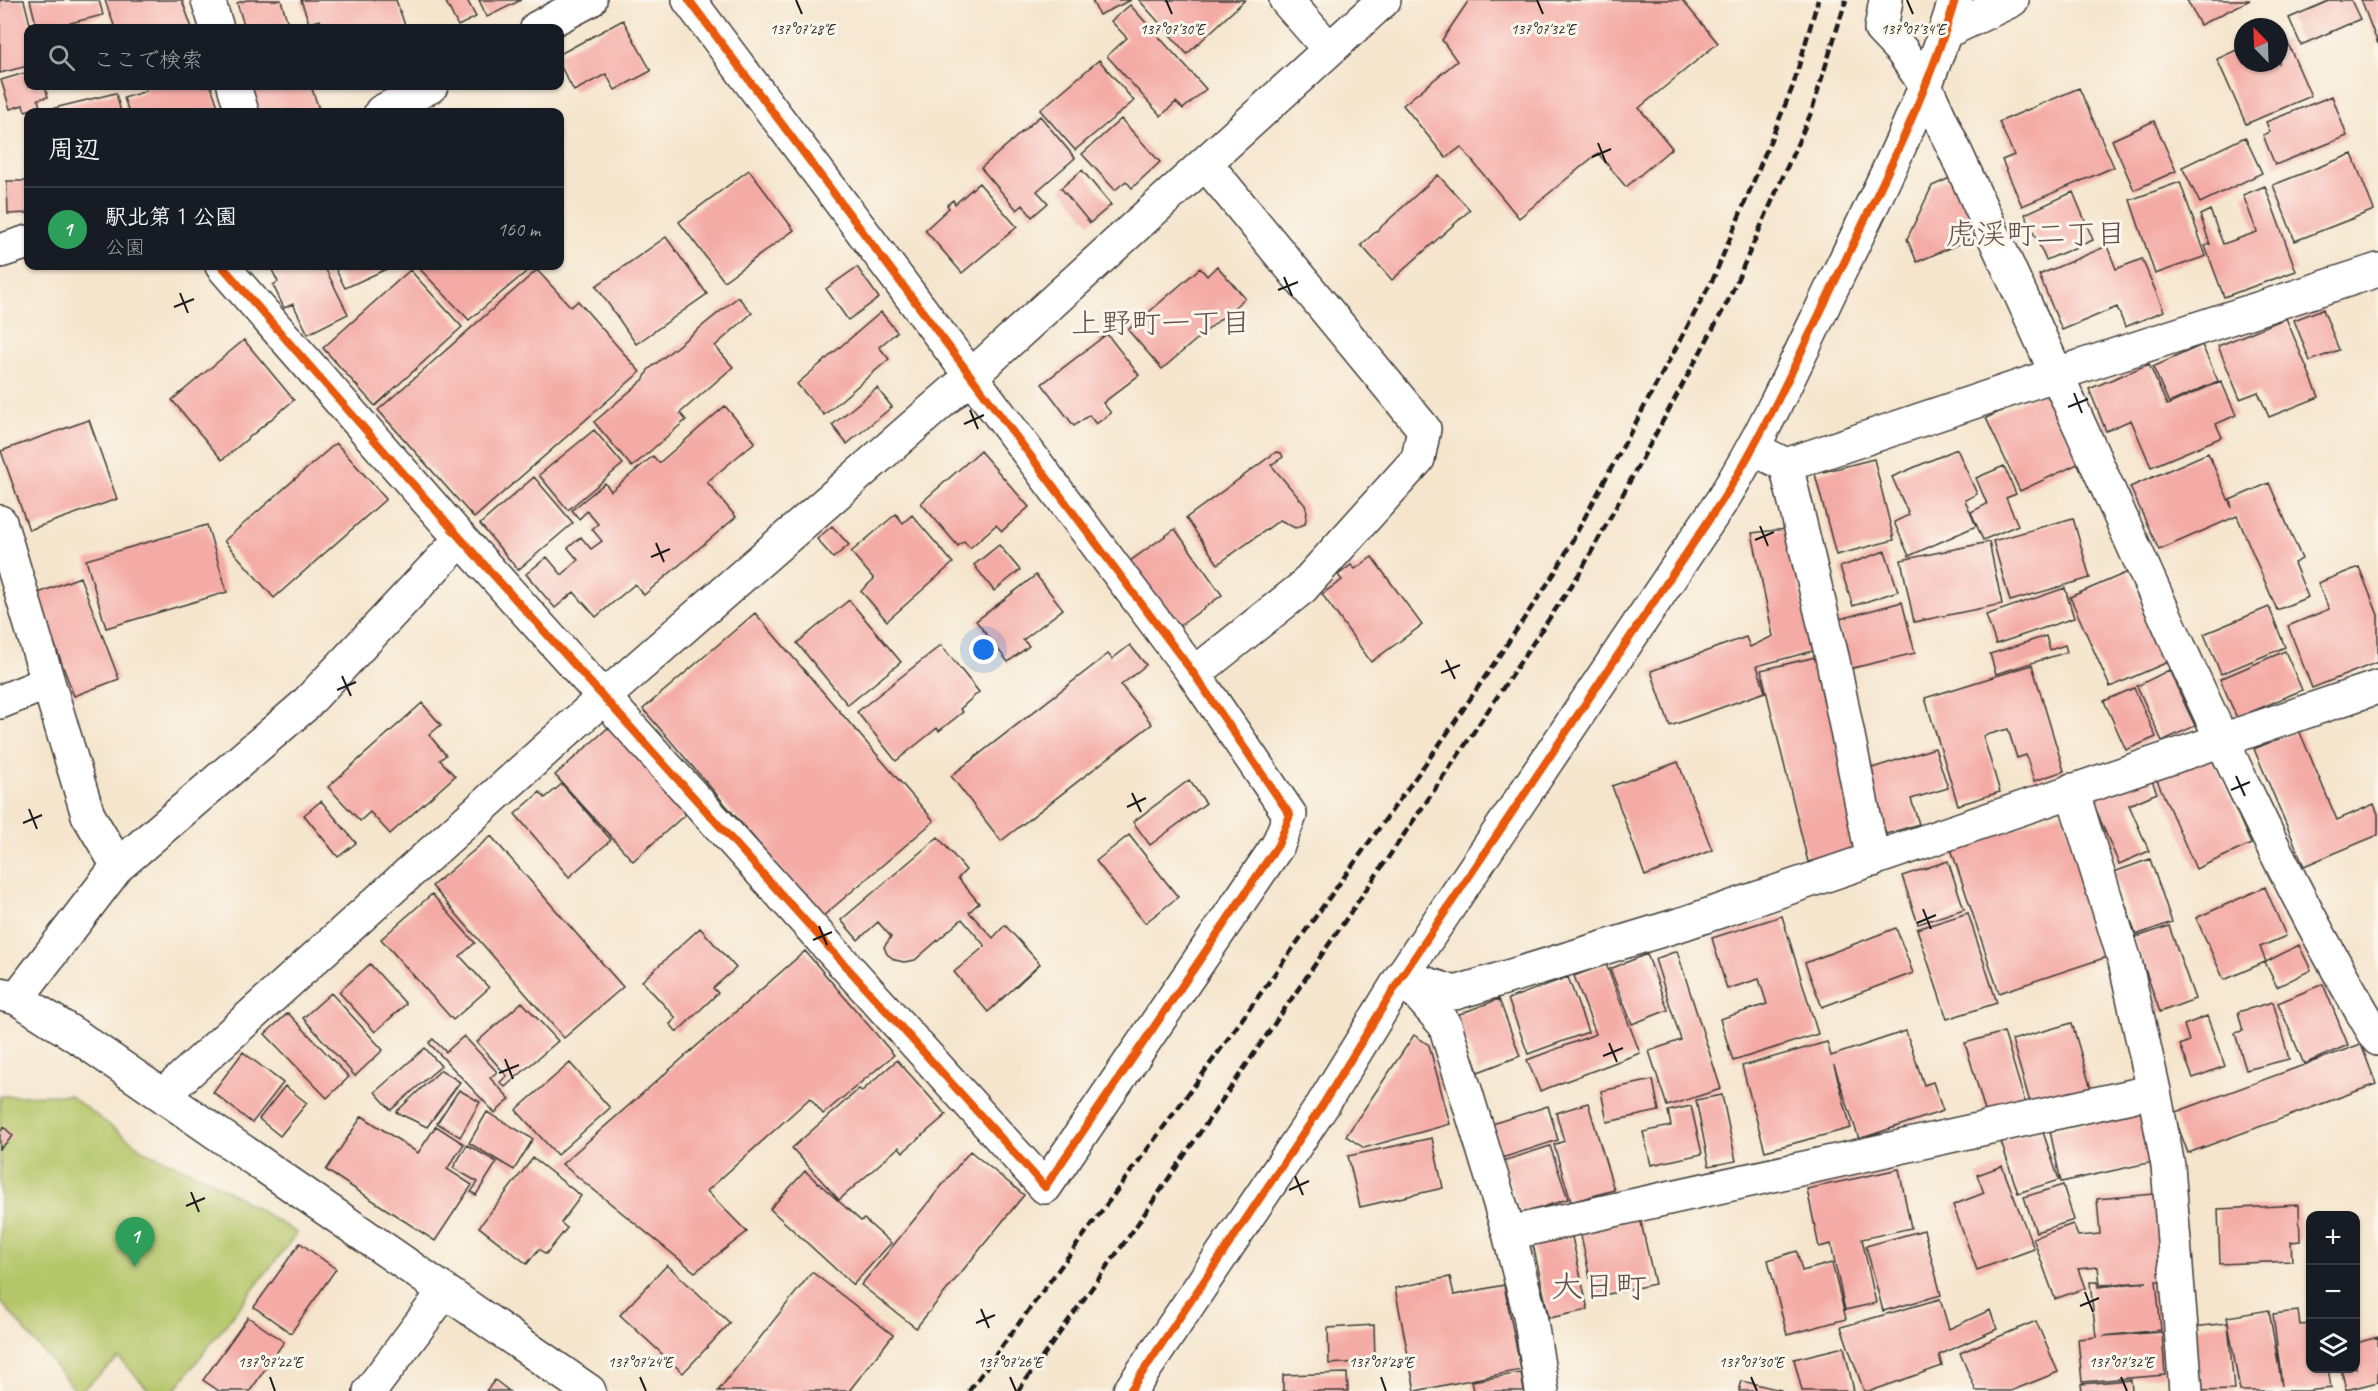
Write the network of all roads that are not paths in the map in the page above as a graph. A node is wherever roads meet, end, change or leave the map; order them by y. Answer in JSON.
{"nodes":[{"id":1,"x":208,"y":0,"type":"edge"},
{"id":2,"x":590,"y":0,"type":"edge"},
{"id":3,"x":689,"y":0,"type":"edge"},
{"id":4,"x":1286,"y":0,"type":"edge"},
{"id":5,"x":1384,"y":0,"type":"edge"},
{"id":6,"x":1886,"y":0,"type":"edge"},
{"id":7,"x":1955,"y":0,"type":"edge"},
{"id":8,"x":2012,"y":0,"type":"edge"},
{"id":9,"x":216,"y":24,"type":"edge"},
{"id":10,"x":545,"y":24,"type":"edge"},
{"id":11,"x":1945,"y":32,"type":"junction"},
{"id":12,"x":1329,"y":49,"type":"junction"},
{"id":13,"x":1924,"y":83,"type":"junction"},
{"id":14,"x":235,"y":90,"type":"edge"},
{"id":15,"x":423,"y":90,"type":"edge"},
{"id":16,"x":241,"y":108,"type":"edge"},
{"id":17,"x":389,"y":108,"type":"edge"},
{"id":18,"x":1206,"y":164,"type":"junction"},
{"id":19,"x":24,"y":243,"type":"edge"},
{"id":20,"x":0,"y":251,"type":"edge"},
{"id":21,"x":226,"y":270,"type":"edge"},
{"id":22,"x":2378,"y":270,"type":"edge"},
{"id":23,"x":2057,"y":374,"type":"junction"},
{"id":24,"x":970,"y":377,"type":"junction"},
{"id":25,"x":1754,"y":449,"type":"junction"},
{"id":26,"x":1786,"y":465,"type":"junction"},
{"id":27,"x":0,"y":522,"type":"edge"},
{"id":28,"x":461,"y":539,"type":"junction"},
{"id":29,"x":6,"y":565,"type":"edge"},
{"id":30,"x":1194,"y":674,"type":"junction"},
{"id":31,"x":47,"y":682,"type":"junction"},
{"id":32,"x":2378,"y":687,"type":"edge"},
{"id":33,"x":604,"y":697,"type":"junction"},
{"id":34,"x":0,"y":702,"type":"edge"},
{"id":35,"x":2221,"y":742,"type":"junction"},
{"id":36,"x":2072,"y":790,"type":"junction"},
{"id":37,"x":1872,"y":860,"type":"junction"},
{"id":38,"x":118,"y":866,"type":"junction"},
{"id":39,"x":1402,"y":976,"type":"junction"},
{"id":40,"x":9,"y":996,"type":"edge"},
{"id":41,"x":2378,"y":1039,"type":"edge"},
{"id":42,"x":2154,"y":1092,"type":"junction"},
{"id":43,"x":162,"y":1095,"type":"junction"},
{"id":44,"x":1509,"y":1233,"type":"junction"},
{"id":45,"x":445,"y":1291,"type":"junction"},
{"id":46,"x":370,"y":1391,"type":"edge"},
{"id":47,"x":589,"y":1391,"type":"edge"},
{"id":48,"x":1130,"y":1391,"type":"edge"},
{"id":49,"x":1542,"y":1391,"type":"edge"},
{"id":50,"x":2186,"y":1391,"type":"edge"}],
"edges":[{"from":1,"to":9,"type":"street"},
{"from":2,"to":10,"type":"street"},
{"from":3,"to":24,"type":"street"},
{"from":4,"to":12,"type":"street"},
{"from":5,"to":12,"type":"street"},
{"from":6,"to":13,"type":"street"},
{"from":7,"to":11,"type":"street"},
{"from":8,"to":11,"type":"street"},
{"from":11,"to":13,"type":"street"},
{"from":12,"to":18,"type":"street"},
{"from":13,"to":23,"type":"street"},
{"from":13,"to":25,"type":"street"},
{"from":14,"to":16,"type":"street"},
{"from":15,"to":17,"type":"street"},
{"from":18,"to":24,"type":"street"},
{"from":18,"to":30,"type":"street"},
{"from":19,"to":20,"type":"street"},
{"from":21,"to":28,"type":"street"},
{"from":22,"to":23,"type":"street"},
{"from":23,"to":26,"type":"street"},
{"from":23,"to":35,"type":"street"},
{"from":24,"to":30,"type":"street"},
{"from":24,"to":33,"type":"street"},
{"from":25,"to":26,"type":"street"},
{"from":25,"to":39,"type":"street"},
{"from":26,"to":37,"type":"street"},
{"from":27,"to":29,"type":"street"},
{"from":28,"to":33,"type":"street"},
{"from":28,"to":38,"type":"street"},
{"from":29,"to":31,"type":"street"},
{"from":30,"to":33,"type":"street"},
{"from":31,"to":34,"type":"street"},
{"from":31,"to":38,"type":"street"},
{"from":32,"to":35,"type":"street"},
{"from":33,"to":43,"type":"street"},
{"from":35,"to":36,"type":"street"},
{"from":35,"to":41,"type":"street"},
{"from":36,"to":37,"type":"street"},
{"from":36,"to":42,"type":"street"},
{"from":37,"to":39,"type":"street"},
{"from":38,"to":40,"type":"street"},
{"from":39,"to":44,"type":"street"},
{"from":39,"to":48,"type":"street"},
{"from":40,"to":43,"type":"street"},
{"from":42,"to":44,"type":"street"},
{"from":42,"to":50,"type":"street"},
{"from":43,"to":45,"type":"street"},
{"from":44,"to":49,"type":"street"},
{"from":45,"to":46,"type":"street"},
{"from":45,"to":47,"type":"street"}]}
